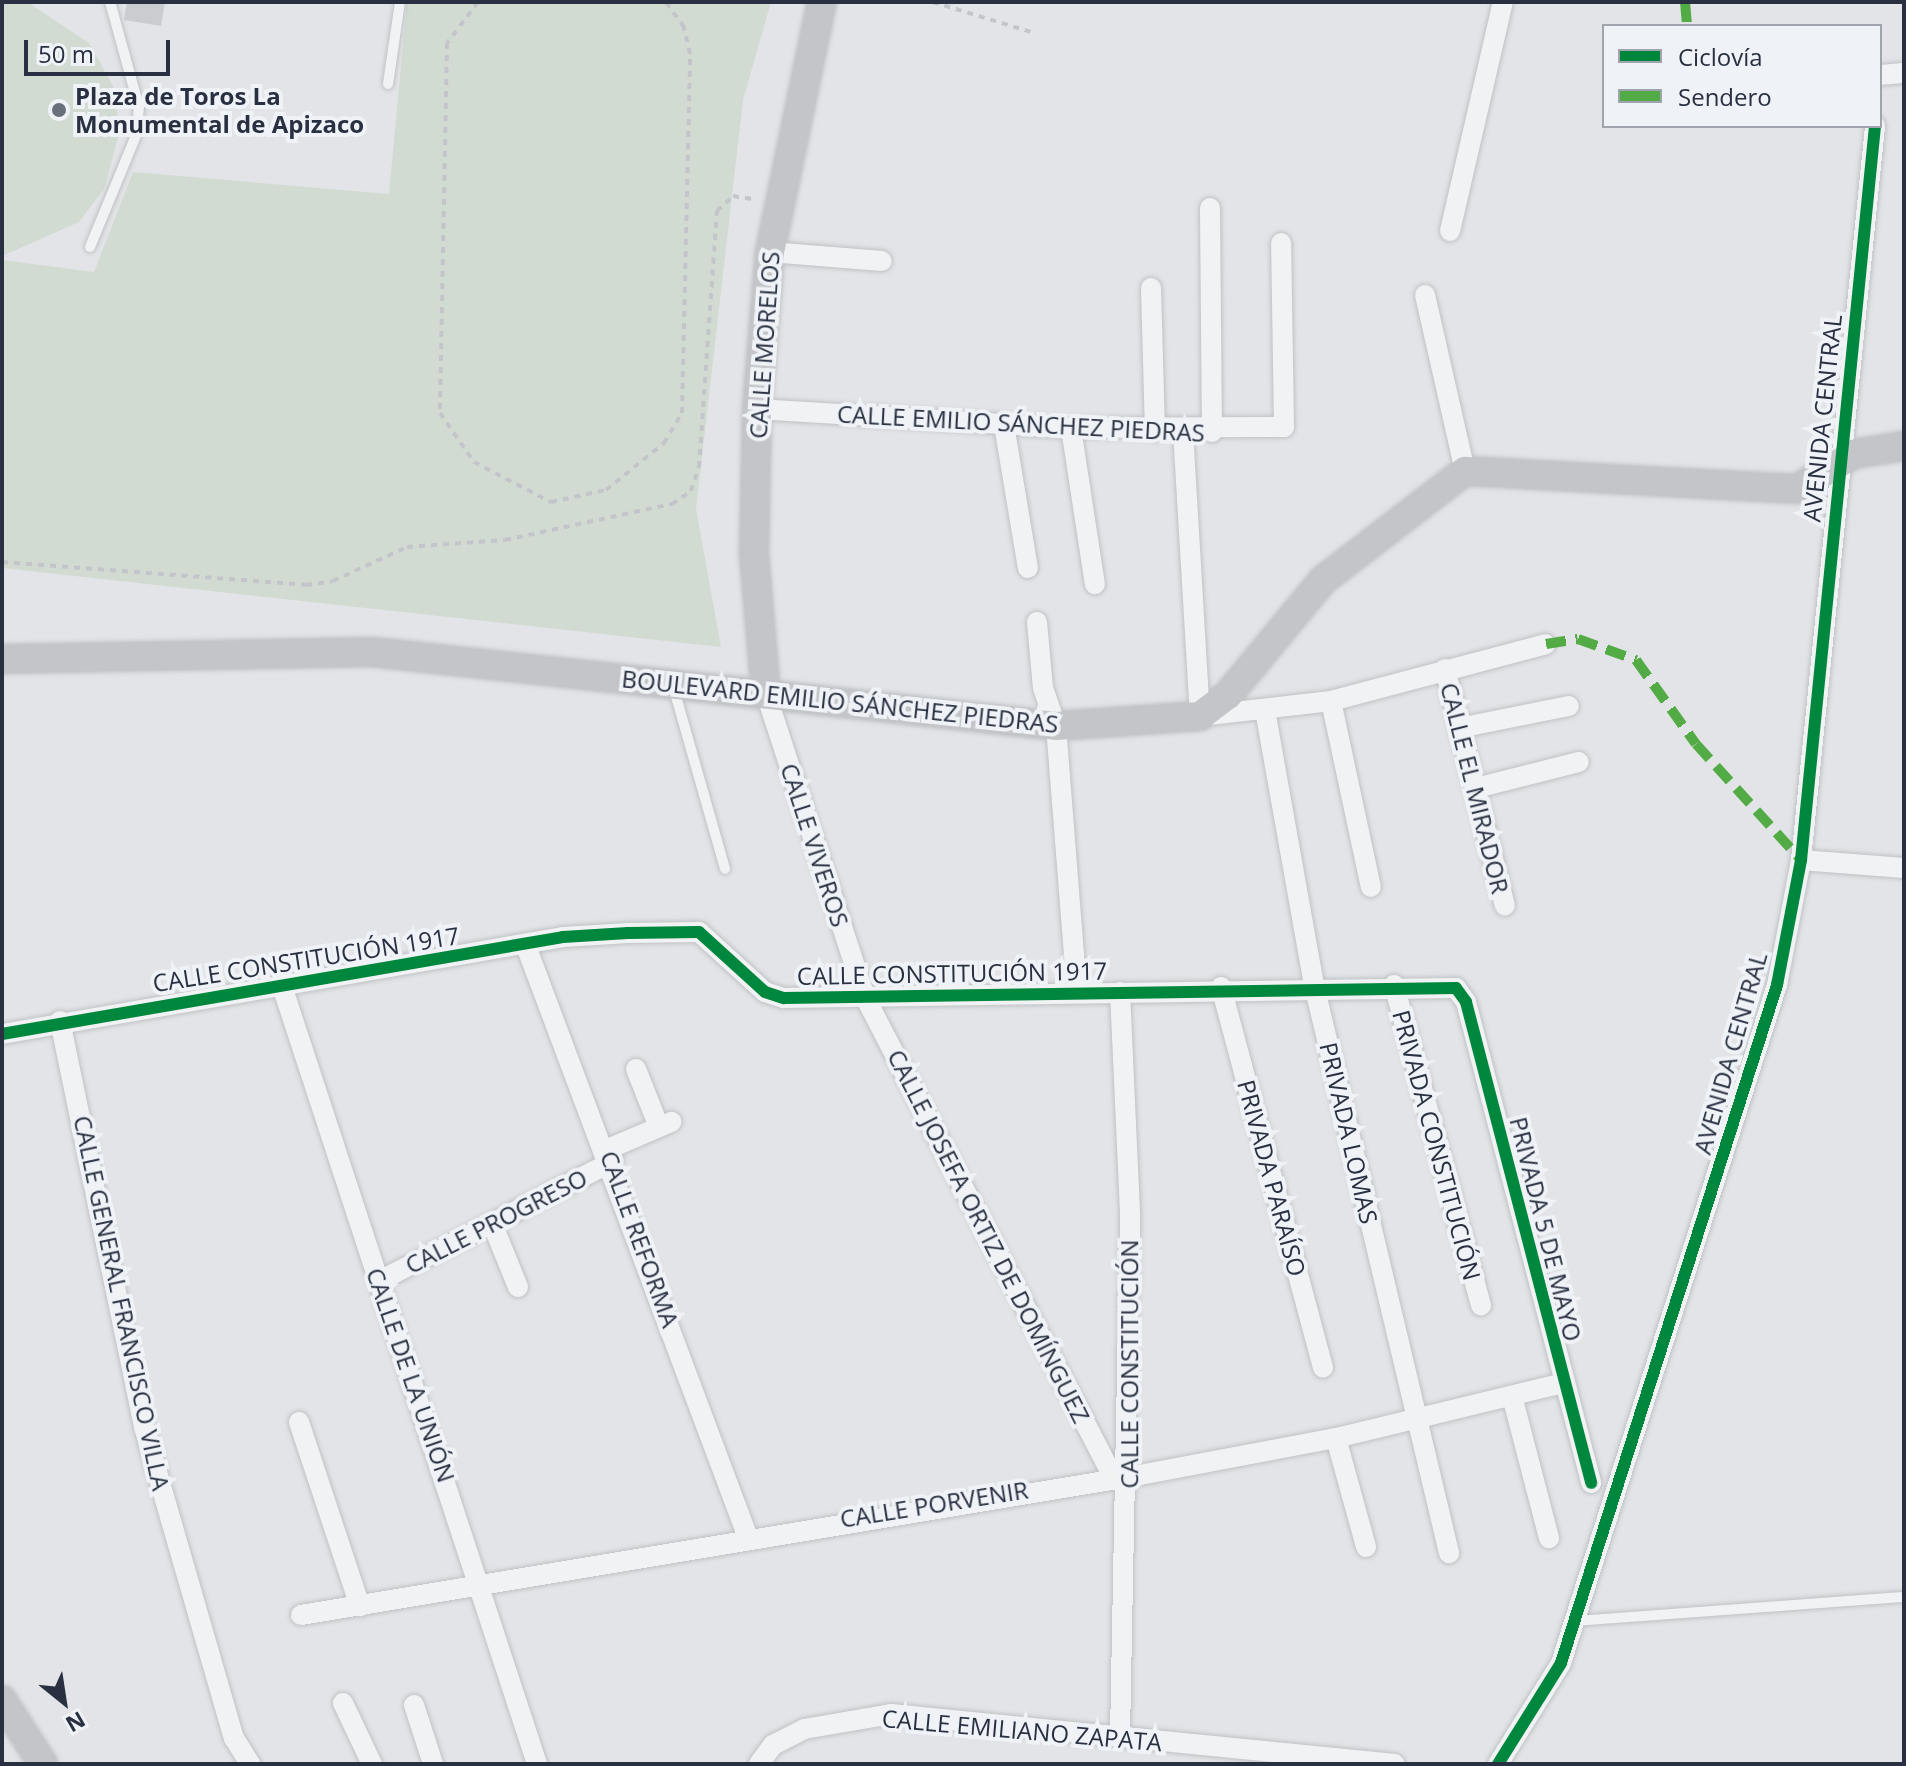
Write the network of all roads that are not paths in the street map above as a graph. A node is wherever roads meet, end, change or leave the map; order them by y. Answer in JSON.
{"nodes":[{"id":1,"x":110,"y":2,"type":"edge"},
{"id":2,"x":400,"y":2,"type":"edge"},
{"id":3,"x":822,"y":2,"type":"edge"},
{"id":4,"x":1503,"y":2,"type":"edge"},
{"id":5,"x":1882,"y":73,"type":"edge"},
{"id":6,"x":1904,"y":73,"type":"edge"},
{"id":7,"x":388,"y":84,"type":"dead end"},
{"id":8,"x":1875,"y":128,"type":"edge"},
{"id":9,"x":1210,"y":208,"type":"dead end"},
{"id":10,"x":1450,"y":231,"type":"dead end"},
{"id":11,"x":1281,"y":243,"type":"dead end"},
{"id":12,"x":90,"y":247,"type":"dead end"},
{"id":13,"x":770,"y":252,"type":"junction"},
{"id":14,"x":882,"y":261,"type":"dead end"},
{"id":15,"x":1151,"y":288,"type":"dead end"},
{"id":16,"x":1425,"y":295,"type":"dead end"},
{"id":17,"x":757,"y":409,"type":"junction"},
{"id":18,"x":1004,"y":425,"type":"junction"},
{"id":19,"x":1071,"y":428,"type":"junction"},
{"id":20,"x":1155,"y":431,"type":"junction"},
{"id":21,"x":1183,"y":431,"type":"junction"},
{"id":22,"x":1212,"y":432,"type":"junction"},
{"id":23,"x":1904,"y":446,"type":"edge"},
{"id":24,"x":1839,"y":465,"type":"junction"},
{"id":25,"x":1465,"y":471,"type":"junction"},
{"id":26,"x":1028,"y":568,"type":"dead end"},
{"id":27,"x":1095,"y":584,"type":"dead end"},
{"id":28,"x":1037,"y":622,"type":"dead end"},
{"id":29,"x":1546,"y":644,"type":"dead end"},
{"id":30,"x":2,"y":659,"type":"edge"},
{"id":31,"x":1445,"y":669,"type":"junction"},
{"id":32,"x":672,"y":683,"type":"junction"},
{"id":33,"x":766,"y":694,"type":"junction"},
{"id":34,"x":1331,"y":701,"type":"junction"},
{"id":35,"x":1569,"y":706,"type":"dead end"},
{"id":36,"x":1265,"y":710,"type":"junction"},
{"id":37,"x":1200,"y":716,"type":"junction"},
{"id":38,"x":1056,"y":726,"type":"junction"},
{"id":39,"x":1459,"y":728,"type":"junction"},
{"id":40,"x":1579,"y":762,"type":"dead end"},
{"id":41,"x":1476,"y":788,"type":"junction"},
{"id":42,"x":1801,"y":860,"type":"junction"},
{"id":43,"x":1904,"y":868,"type":"edge"},
{"id":44,"x":725,"y":869,"type":"dead end"},
{"id":45,"x":1371,"y":887,"type":"dead end"},
{"id":46,"x":1505,"y":906,"type":"dead end"},
{"id":47,"x":526,"y":946,"type":"junction"},
{"id":48,"x":1314,"y":985,"type":"junction"},
{"id":49,"x":1394,"y":985,"type":"junction"},
{"id":50,"x":282,"y":986,"type":"junction"},
{"id":51,"x":1221,"y":987,"type":"junction"},
{"id":52,"x":1456,"y":988,"type":"joint"},
{"id":53,"x":1077,"y":992,"type":"junction"},
{"id":54,"x":1120,"y":992,"type":"junction"},
{"id":55,"x":865,"y":997,"type":"junction"},
{"id":56,"x":60,"y":1021,"type":"junction"},
{"id":57,"x":2,"y":1034,"type":"edge"},
{"id":58,"x":636,"y":1069,"type":"dead end"},
{"id":59,"x":610,"y":1155,"type":"junction"},
{"id":60,"x":492,"y":1223,"type":"junction"},
{"id":61,"x":379,"y":1281,"type":"junction"},
{"id":62,"x":518,"y":1287,"type":"dead end"},
{"id":63,"x":1481,"y":1305,"type":"dead end"},
{"id":64,"x":1323,"y":1368,"type":"dead end"},
{"id":65,"x":1563,"y":1383,"type":"junction"},
{"id":66,"x":1512,"y":1396,"type":"junction"},
{"id":67,"x":1418,"y":1420,"type":"junction"},
{"id":68,"x":299,"y":1422,"type":"dead end"},
{"id":69,"x":1336,"y":1438,"type":"junction"},
{"id":70,"x":1121,"y":1476,"type":"junction"},
{"id":71,"x":1591,"y":1483,"type":"dead end"},
{"id":72,"x":747,"y":1535,"type":"junction"},
{"id":73,"x":1549,"y":1538,"type":"dead end"},
{"id":74,"x":1366,"y":1547,"type":"dead end"},
{"id":75,"x":1449,"y":1553,"type":"dead end"},
{"id":76,"x":483,"y":1588,"type":"junction"},
{"id":77,"x":1904,"y":1597,"type":"edge"},
{"id":78,"x":360,"y":1606,"type":"junction"},
{"id":79,"x":301,"y":1615,"type":"dead end"},
{"id":80,"x":1575,"y":1621,"type":"junction"},
{"id":81,"x":2,"y":1700,"type":"edge"},
{"id":82,"x":343,"y":1703,"type":"dead end"},
{"id":83,"x":414,"y":1705,"type":"dead end"},
{"id":84,"x":1120,"y":1736,"type":"junction"},
{"id":85,"x":1238,"y":1757,"type":"edge"},
{"id":86,"x":434,"y":1763,"type":"edge"},
{"id":87,"x":43,"y":1764,"type":"edge"},
{"id":88,"x":250,"y":1764,"type":"edge"},
{"id":89,"x":372,"y":1764,"type":"edge"},
{"id":90,"x":537,"y":1764,"type":"edge"},
{"id":91,"x":759,"y":1764,"type":"edge"},
{"id":92,"x":1395,"y":1764,"type":"edge"},
{"id":93,"x":1498,"y":1764,"type":"edge"}],
"edges":[{"from":1,"to":12,"type":"lane"},
{"from":2,"to":7,"type":"lane"},
{"from":3,"to":13,"type":"main road","name":"CALLE MORELOS"},
{"from":4,"to":10,"type":"street"},
{"from":5,"to":6,"type":"street"},
{"from":8,"to":24,"type":"street","name":"AVENIDA CENTRAL"},
{"from":9,"to":22,"type":"street"},
{"from":11,"to":22,"type":"street","name":"CALLE EMILIO SÁNCHEZ PIEDRAS"},
{"from":13,"to":14,"type":"street"},
{"from":13,"to":17,"type":"main road","name":"CALLE MORELOS"},
{"from":15,"to":20,"type":"street"},
{"from":16,"to":25,"type":"street"},
{"from":17,"to":18,"type":"street","name":"CALLE EMILIO SÁNCHEZ PIEDRAS"},
{"from":17,"to":33,"type":"main road","name":"CALLE MORELOS"},
{"from":18,"to":19,"type":"street","name":"CALLE EMILIO SÁNCHEZ PIEDRAS"},
{"from":18,"to":26,"type":"street"},
{"from":19,"to":20,"type":"street","name":"CALLE EMILIO SÁNCHEZ PIEDRAS"},
{"from":19,"to":27,"type":"street"},
{"from":20,"to":21,"type":"street","name":"CALLE EMILIO SÁNCHEZ PIEDRAS"},
{"from":21,"to":22,"type":"street","name":"CALLE EMILIO SÁNCHEZ PIEDRAS"},
{"from":21,"to":37,"type":"street"},
{"from":23,"to":24,"type":"main road"},
{"from":24,"to":25,"type":"main road"},
{"from":24,"to":42,"type":"street","name":"AVENIDA CENTRAL"},
{"from":25,"to":37,"type":"main road"},
{"from":28,"to":38,"type":"street"},
{"from":29,"to":31,"type":"street"},
{"from":30,"to":32,"type":"main road","name":"BOULEVARD EMILIO SÁNCHEZ PIEDRAS"},
{"from":31,"to":34,"type":"street"},
{"from":31,"to":39,"type":"street","name":"CALLE EL MIRADOR"},
{"from":32,"to":33,"type":"main road","name":"BOULEVARD EMILIO SÁNCHEZ PIEDRAS"},
{"from":32,"to":44,"type":"lane"},
{"from":33,"to":38,"type":"main road","name":"BOULEVARD EMILIO SÁNCHEZ PIEDRAS"},
{"from":33,"to":55,"type":"street","name":"CALLE VIVEROS"},
{"from":34,"to":36,"type":"street"},
{"from":34,"to":45,"type":"street"},
{"from":35,"to":39,"type":"street"},
{"from":36,"to":37,"type":"street"},
{"from":36,"to":48,"type":"street","name":"PRIVADA LOMAS"},
{"from":37,"to":38,"type":"main road","name":"BOULEVARD EMILIO SÁNCHEZ PIEDRAS"},
{"from":38,"to":53,"type":"street"},
{"from":39,"to":41,"type":"street","name":"CALLE EL MIRADOR"},
{"from":40,"to":41,"type":"street"},
{"from":41,"to":46,"type":"street","name":"CALLE EL MIRADOR"},
{"from":42,"to":43,"type":"street"},
{"from":42,"to":80,"type":"street","name":"AVENIDA CENTRAL"},
{"from":47,"to":50,"type":"street","name":"CALLE CONSTITUCIÓN 1917"},
{"from":47,"to":55,"type":"street","name":"CALLE CONSTITUCIÓN 1917"},
{"from":47,"to":59,"type":"street","name":"CALLE REFORMA"},
{"from":48,"to":49,"type":"street","name":"CALLE CONSTITUCIÓN 1917"},
{"from":48,"to":51,"type":"street","name":"CALLE CONSTITUCIÓN 1917"},
{"from":48,"to":67,"type":"street","name":"PRIVADA LOMAS"},
{"from":49,"to":52,"type":"street","name":"CALLE CONSTITUCIÓN 1917"},
{"from":49,"to":63,"type":"street","name":"PRIVADA CONSTITUCIÓN"},
{"from":50,"to":56,"type":"street","name":"CALLE CONSTITUCIÓN 1917"},
{"from":50,"to":61,"type":"street","name":"CALLE DE LA UNIÓN"},
{"from":51,"to":54,"type":"street","name":"CALLE CONSTITUCIÓN 1917"},
{"from":51,"to":64,"type":"street","name":"PRIVADA PARAÍSO"},
{"from":52,"to":65,"type":"street","name":"PRIVADA 5 DE MAYO"},
{"from":53,"to":54,"type":"street","name":"CALLE CONSTITUCIÓN 1917"},
{"from":53,"to":55,"type":"street","name":"CALLE CONSTITUCIÓN 1917"},
{"from":54,"to":70,"type":"street","name":"CALLE CONSTITUCIÓN"},
{"from":55,"to":70,"type":"street","name":"CALLE JOSEFA ORTIZ DE DOMÍNGUEZ"},
{"from":56,"to":57,"type":"street","name":"CALLE CONSTITUCIÓN 1917"},
{"from":56,"to":88,"type":"street","name":"CALLE GENERAL FRANCISCO VILLA"},
{"from":58,"to":59,"type":"street","name":"CALLE PROGRESO"},
{"from":59,"to":60,"type":"street","name":"CALLE PROGRESO"},
{"from":59,"to":72,"type":"street","name":"CALLE REFORMA"},
{"from":60,"to":61,"type":"street","name":"CALLE PROGRESO"},
{"from":60,"to":62,"type":"street"},
{"from":61,"to":76,"type":"street","name":"CALLE DE LA UNIÓN"},
{"from":65,"to":66,"type":"street","name":"CALLE PORVENIR"},
{"from":65,"to":71,"type":"street","name":"PRIVADA 5 DE MAYO"},
{"from":66,"to":67,"type":"street","name":"CALLE PORVENIR"},
{"from":66,"to":73,"type":"street"},
{"from":67,"to":69,"type":"street","name":"CALLE PORVENIR"},
{"from":67,"to":75,"type":"street","name":"PRIVADA LOMAS"},
{"from":68,"to":78,"type":"street"},
{"from":69,"to":70,"type":"street","name":"CALLE PORVENIR"},
{"from":69,"to":74,"type":"street"},
{"from":70,"to":72,"type":"street","name":"CALLE PORVENIR"},
{"from":70,"to":84,"type":"street","name":"CALLE CONSTITUCIÓN"},
{"from":72,"to":76,"type":"street","name":"CALLE PORVENIR"},
{"from":76,"to":78,"type":"street","name":"CALLE PORVENIR"},
{"from":76,"to":90,"type":"street","name":"CALLE DE LA UNIÓN"},
{"from":77,"to":80,"type":"lane"},
{"from":78,"to":79,"type":"street","name":"CALLE PORVENIR"},
{"from":80,"to":93,"type":"street","name":"AVENIDA CENTRAL"},
{"from":81,"to":87,"type":"main road"},
{"from":82,"to":89,"type":"street"},
{"from":83,"to":86,"type":"street"},
{"from":84,"to":85,"type":"street","name":"CALLE EMILIANO ZAPATA"},
{"from":84,"to":91,"type":"street","name":"CALLE EMILIANO ZAPATA"},
{"from":85,"to":92,"type":"street","name":"CALLE EMILIANO ZAPATA"}]}
